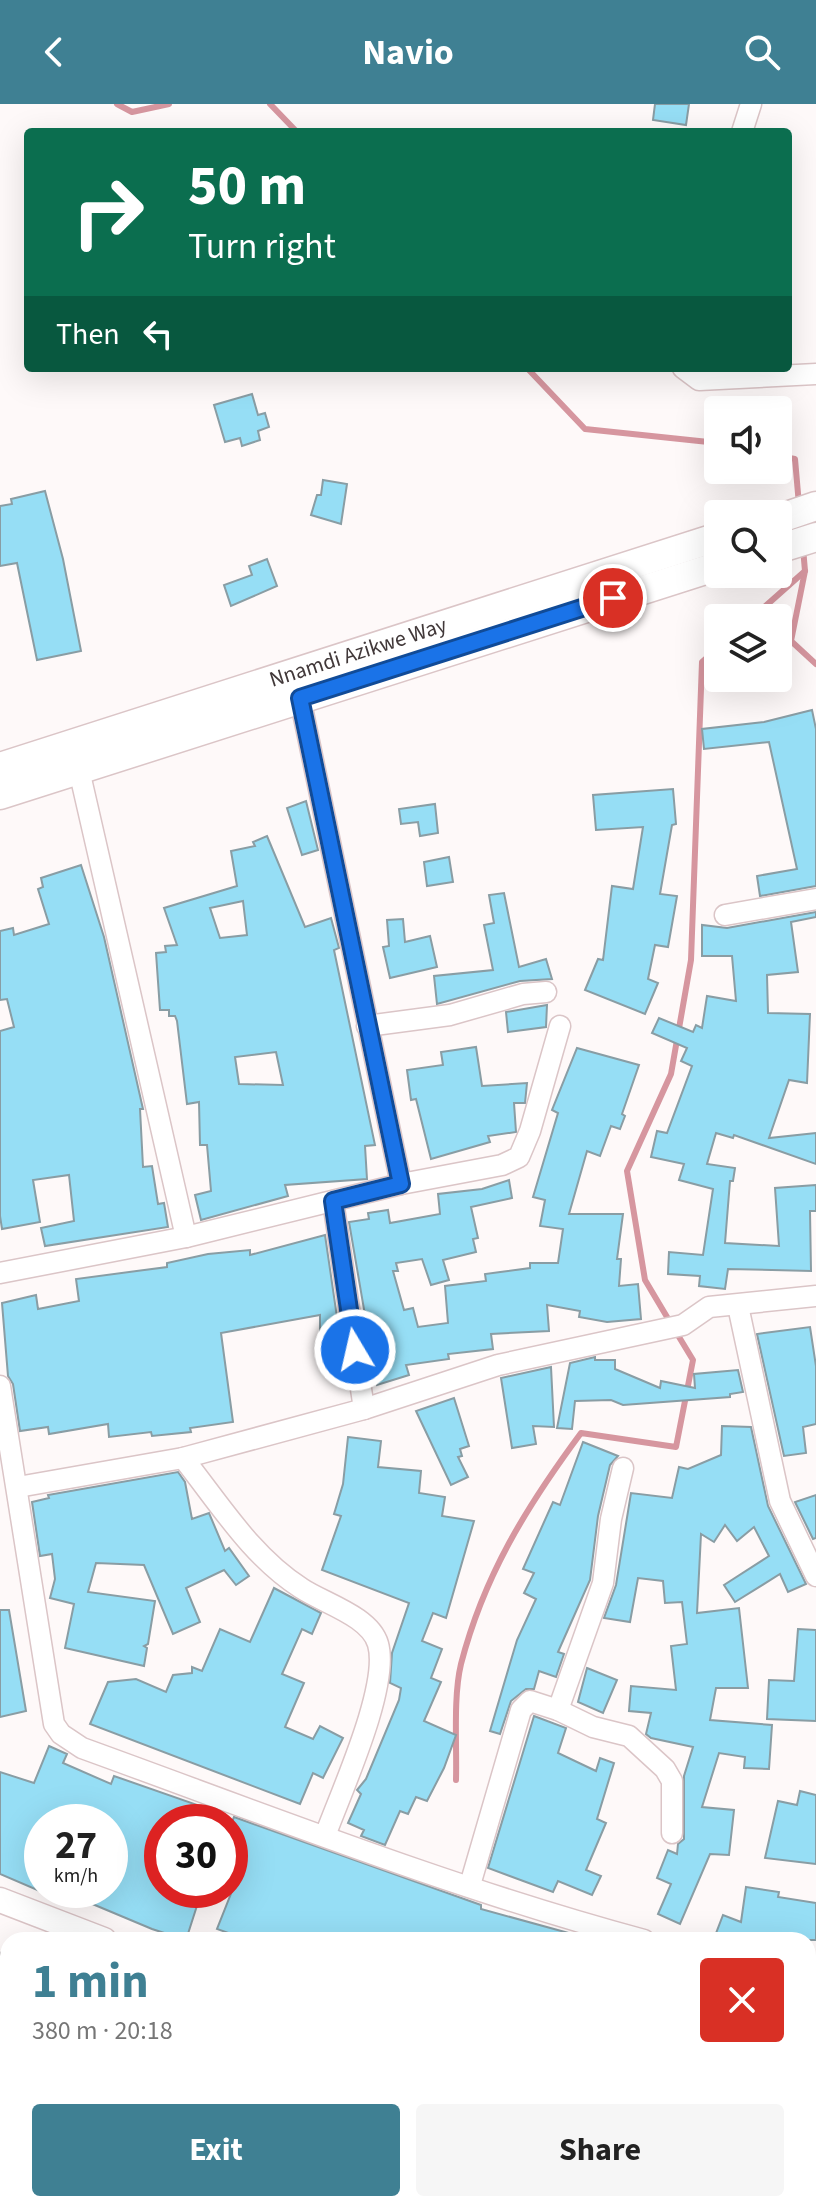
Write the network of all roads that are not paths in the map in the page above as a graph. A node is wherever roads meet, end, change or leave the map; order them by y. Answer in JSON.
{"nodes":[{"id":1,"x":751,"y":104,"type":"edge"},
{"id":2,"x":743,"y":128,"type":"edge"},
{"id":3,"x":688,"y":372,"type":"edge"},
{"id":4,"x":816,"y":374,"type":"edge"},
{"id":5,"x":816,"y":506,"type":"edge"},
{"id":6,"x":792,"y":514,"type":"edge"},
{"id":7,"x":816,"y":537,"type":"edge"},
{"id":8,"x":704,"y":541,"type":"edge"},
{"id":9,"x":792,"y":545,"type":"edge"},
{"id":10,"x":704,"y":570,"type":"edge"},
{"id":11,"x":300,"y":698,"type":"junction"},
{"id":12,"x":0,"y":767,"type":"edge"},
{"id":13,"x":79,"y":770,"type":"junction"},
{"id":14,"x":0,"y":795,"type":"edge"},
{"id":15,"x":816,"y":899,"type":"edge"},
{"id":16,"x":725,"y":915,"type":"dead end"},
{"id":17,"x":546,"y":992,"type":"dead end"},
{"id":18,"x":367,"y":1026,"type":"junction"},
{"id":19,"x":560,"y":1026,"type":"dead end"},
{"id":20,"x":401,"y":1184,"type":"junction"},
{"id":21,"x":333,"y":1201,"type":"junction"},
{"id":22,"x":186,"y":1237,"type":"junction"},
{"id":23,"x":0,"y":1273,"type":"edge"},
{"id":24,"x":816,"y":1296,"type":"edge"},
{"id":25,"x":738,"y":1306,"type":"junction"},
{"id":26,"x":0,"y":1386,"type":"edge"},
{"id":27,"x":364,"y":1409,"type":"junction"},
{"id":28,"x":183,"y":1458,"type":"junction"},
{"id":29,"x":623,"y":1468,"type":"dead end"},
{"id":30,"x":18,"y":1487,"type":"junction"},
{"id":31,"x":816,"y":1576,"type":"edge"},
{"id":32,"x":558,"y":1710,"type":"junction"},
{"id":33,"x":672,"y":1833,"type":"dead end"},
{"id":34,"x":325,"y":1836,"type":"junction"},
{"id":35,"x":470,"y":1885,"type":"junction"},
{"id":36,"x":0,"y":1900,"type":"edge"},
{"id":37,"x":83,"y":1932,"type":"edge"},
{"id":38,"x":619,"y":1932,"type":"edge"}],
"edges":[{"from":1,"to":2,"type":"street"},
{"from":3,"to":4,"type":"street"},
{"from":5,"to":6,"type":"highway"},
{"from":7,"to":9,"type":"highway"},
{"from":8,"to":12,"type":"highway","name":"Nnamdi Azikwe Way"},
{"from":10,"to":11,"type":"highway","name":"Nnamdi Azikwe Way"},
{"from":11,"to":13,"type":"highway","name":"Nnamdi Azikwe Way"},
{"from":11,"to":18,"type":"street"},
{"from":13,"to":14,"type":"highway","name":"Nnamdi Azikwe Way"},
{"from":13,"to":22,"type":"street"},
{"from":15,"to":16,"type":"street"},
{"from":17,"to":18,"type":"street"},
{"from":18,"to":20,"type":"street"},
{"from":19,"to":20,"type":"street"},
{"from":20,"to":21,"type":"street"},
{"from":21,"to":22,"type":"street"},
{"from":21,"to":27,"type":"street"},
{"from":22,"to":23,"type":"street"},
{"from":24,"to":25,"type":"street"},
{"from":25,"to":27,"type":"street"},
{"from":25,"to":31,"type":"street"},
{"from":26,"to":30,"type":"street"},
{"from":27,"to":28,"type":"street"},
{"from":28,"to":30,"type":"street"},
{"from":28,"to":34,"type":"street"},
{"from":29,"to":32,"type":"street"},
{"from":30,"to":34,"type":"street"},
{"from":32,"to":33,"type":"street"},
{"from":32,"to":35,"type":"street"},
{"from":34,"to":35,"type":"street"},
{"from":35,"to":38,"type":"street"},
{"from":36,"to":37,"type":"main road"}]}
